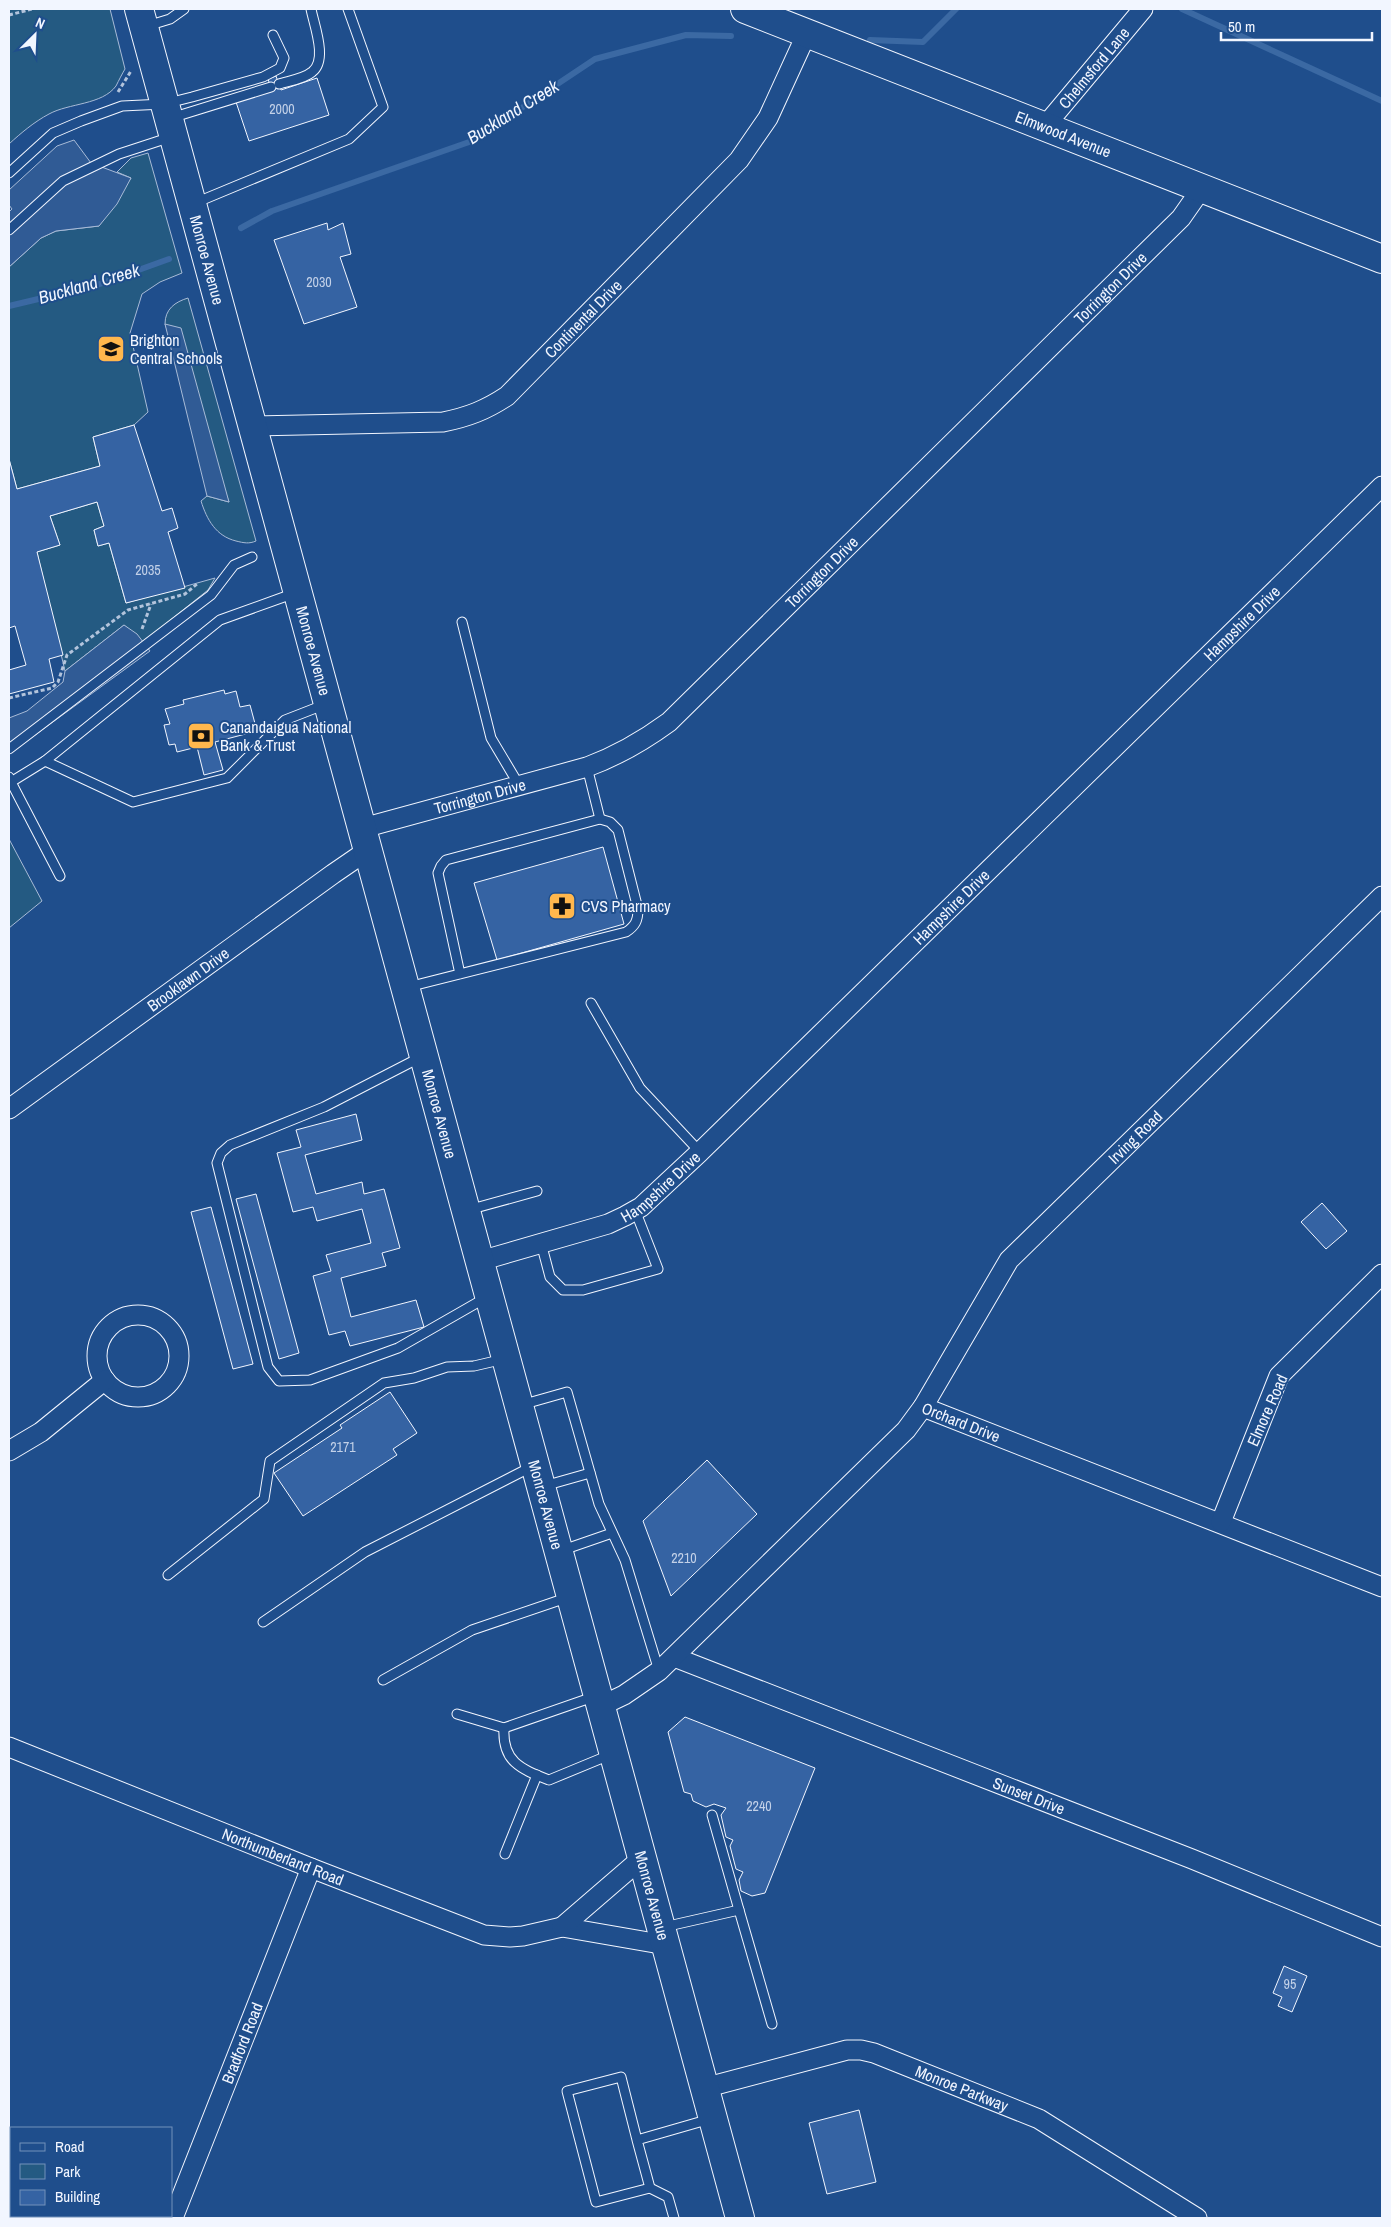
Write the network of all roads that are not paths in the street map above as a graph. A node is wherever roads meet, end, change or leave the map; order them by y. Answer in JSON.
{"nodes":[{"id":1,"x":184,"y":9,"type":"edge"},
{"id":2,"x":311,"y":9,"type":"edge"},
{"id":3,"x":348,"y":9,"type":"edge"},
{"id":4,"x":745,"y":9,"type":"edge"},
{"id":5,"x":1143,"y":9,"type":"edge"},
{"id":6,"x":142,"y":18,"type":"edge"},
{"id":7,"x":806,"y":33,"type":"junction"},
{"id":8,"x":273,"y":34,"type":"dead end"},
{"id":9,"x":169,"y":120,"type":"junction"},
{"id":10,"x":1045,"y":126,"type":"junction"},
{"id":11,"x":9,"y":172,"type":"edge"},
{"id":12,"x":1202,"y":188,"type":"junction"},
{"id":13,"x":192,"y":204,"type":"junction"},
{"id":14,"x":9,"y":230,"type":"edge"},
{"id":15,"x":1382,"y":259,"type":"edge"},
{"id":16,"x":254,"y":426,"type":"junction"},
{"id":17,"x":1382,"y":486,"type":"edge"},
{"id":18,"x":252,"y":557,"type":"dead end"},
{"id":19,"x":299,"y":591,"type":"junction"},
{"id":20,"x":462,"y":622,"type":"dead end"},
{"id":21,"x":329,"y":703,"type":"junction"},
{"id":22,"x":9,"y":750,"type":"edge"},
{"id":23,"x":45,"y":762,"type":"junction"},
{"id":24,"x":587,"y":767,"type":"junction"},
{"id":25,"x":10,"y":779,"type":"edge"},
{"id":26,"x":519,"y":785,"type":"junction"},
{"id":27,"x":600,"y":819,"type":"junction"},
{"id":28,"x":366,"y":839,"type":"junction"},
{"id":29,"x":60,"y":876,"type":"dead end"},
{"id":30,"x":1382,"y":896,"type":"edge"},
{"id":31,"x":460,"y":974,"type":"junction"},
{"id":32,"x":405,"y":987,"type":"junction"},
{"id":33,"x":592,"y":1003,"type":"dead end"},
{"id":34,"x":424,"y":1056,"type":"junction"},
{"id":35,"x":9,"y":1109,"type":"edge"},
{"id":36,"x":700,"y":1152,"type":"junction"},
{"id":37,"x":537,"y":1191,"type":"dead end"},
{"id":38,"x":466,"y":1210,"type":"junction"},
{"id":39,"x":635,"y":1210,"type":"junction"},
{"id":40,"x":541,"y":1243,"type":"junction"},
{"id":41,"x":480,"y":1261,"type":"junction"},
{"id":42,"x":1382,"y":1274,"type":"edge"},
{"id":43,"x":489,"y":1296,"type":"junction"},
{"id":44,"x":506,"y":1358,"type":"junction"},
{"id":45,"x":105,"y":1380,"type":"junction"},
{"id":46,"x":519,"y":1406,"type":"junction"},
{"id":47,"x":923,"y":1407,"type":"junction"},
{"id":48,"x":9,"y":1451,"type":"edge"},
{"id":49,"x":590,"y":1473,"type":"junction"},
{"id":50,"x":538,"y":1476,"type":"junction"},
{"id":51,"x":1221,"y":1522,"type":"junction"},
{"id":52,"x":612,"y":1533,"type":"junction"},
{"id":53,"x":559,"y":1552,"type":"junction"},
{"id":54,"x":168,"y":1575,"type":"dead end"},
{"id":55,"x":1382,"y":1587,"type":"edge"},
{"id":56,"x":571,"y":1596,"type":"junction"},
{"id":57,"x":263,"y":1622,"type":"dead end"},
{"id":58,"x":674,"y":1657,"type":"junction"},
{"id":59,"x":659,"y":1671,"type":"junction"},
{"id":60,"x":383,"y":1680,"type":"dead end"},
{"id":61,"x":600,"y":1701,"type":"junction"},
{"id":62,"x":457,"y":1714,"type":"dead end"},
{"id":63,"x":504,"y":1728,"type":"junction"},
{"id":64,"x":9,"y":1747,"type":"edge"},
{"id":65,"x":614,"y":1753,"type":"junction"},
{"id":66,"x":537,"y":1775,"type":"junction"},
{"id":67,"x":712,"y":1815,"type":"dead end"},
{"id":68,"x":505,"y":1854,"type":"dead end"},
{"id":69,"x":642,"y":1858,"type":"junction"},
{"id":70,"x":311,"y":1868,"type":"junction"},
{"id":71,"x":739,"y":1910,"type":"junction"},
{"id":72,"x":562,"y":1927,"type":"junction"},
{"id":73,"x":664,"y":1936,"type":"junction"},
{"id":74,"x":1382,"y":1937,"type":"edge"},
{"id":75,"x":772,"y":2024,"type":"dead end"},
{"id":76,"x":704,"y":2088,"type":"junction"},
{"id":77,"x":712,"y":2118,"type":"junction"},
{"id":78,"x":637,"y":2140,"type":"junction"},
{"id":79,"x":650,"y":2188,"type":"junction"},
{"id":80,"x":736,"y":2217,"type":"edge"},
{"id":81,"x":173,"y":2218,"type":"edge"},
{"id":82,"x":674,"y":2218,"type":"edge"},
{"id":83,"x":1197,"y":2218,"type":"edge"}],
"edges":[{"from":1,"to":6,"type":"lane"},
{"from":2,"to":9,"type":"lane"},
{"from":3,"to":13,"type":"lane"},
{"from":4,"to":7,"type":"main road","name":"Elmwood Avenue"},
{"from":5,"to":10,"type":"street","name":"Chelmsford Lane"},
{"from":6,"to":9,"type":"main road","name":"Monroe Avenue"},
{"from":7,"to":10,"type":"main road","name":"Elmwood Avenue"},
{"from":7,"to":16,"type":"street","name":"Continental Drive"},
{"from":8,"to":9,"type":"lane"},
{"from":9,"to":11,"type":"lane"},
{"from":9,"to":13,"type":"main road","name":"Monroe Avenue"},
{"from":9,"to":14,"type":"lane"},
{"from":10,"to":12,"type":"main road","name":"Elmwood Avenue"},
{"from":12,"to":15,"type":"main road","name":"Elmwood Avenue"},
{"from":12,"to":24,"type":"street","name":"Torrington Drive"},
{"from":13,"to":16,"type":"main road","name":"Monroe Avenue"},
{"from":16,"to":19,"type":"main road","name":"Monroe Avenue"},
{"from":17,"to":36,"type":"street","name":"Hampshire Drive"},
{"from":18,"to":22,"type":"lane"},
{"from":19,"to":21,"type":"main road","name":"Monroe Avenue"},
{"from":19,"to":23,"type":"lane"},
{"from":20,"to":26,"type":"lane"},
{"from":21,"to":23,"type":"lane"},
{"from":21,"to":28,"type":"main road","name":"Monroe Avenue"},
{"from":23,"to":25,"type":"lane"},
{"from":24,"to":26,"type":"street","name":"Torrington Drive"},
{"from":24,"to":27,"type":"lane"},
{"from":25,"to":29,"type":"lane"},
{"from":26,"to":28,"type":"street","name":"Torrington Drive"},
{"from":27,"to":31,"type":"lane"},
{"from":27,"to":31,"type":"lane"},
{"from":28,"to":32,"type":"main road","name":"Monroe Avenue"},
{"from":28,"to":35,"type":"street","name":"Brooklawn Drive"},
{"from":30,"to":47,"type":"street","name":"Irving Road"},
{"from":31,"to":32,"type":"lane"},
{"from":32,"to":34,"type":"main road","name":"Monroe Avenue"},
{"from":33,"to":36,"type":"lane"},
{"from":34,"to":38,"type":"main road","name":"Monroe Avenue"},
{"from":34,"to":43,"type":"lane"},
{"from":36,"to":39,"type":"street","name":"Hampshire Drive"},
{"from":37,"to":38,"type":"lane"},
{"from":38,"to":41,"type":"main road","name":"Monroe Avenue"},
{"from":39,"to":40,"type":"street","name":"Hampshire Drive"},
{"from":39,"to":40,"type":"lane"},
{"from":40,"to":41,"type":"street","name":"Hampshire Drive"},
{"from":41,"to":43,"type":"main road","name":"Monroe Avenue"},
{"from":42,"to":51,"type":"street","name":"Elmore Road"},
{"from":43,"to":44,"type":"main road","name":"Monroe Avenue"},
{"from":44,"to":46,"type":"main road","name":"Monroe Avenue"},
{"from":44,"to":54,"type":"lane"},
{"from":45,"to":45,"type":"street"},
{"from":45,"to":48,"type":"street"},
{"from":46,"to":49,"type":"lane"},
{"from":46,"to":50,"type":"main road","name":"Monroe Avenue"},
{"from":47,"to":51,"type":"street","name":"Orchard Drive"},
{"from":47,"to":58,"type":"street","name":"Orchard Drive"},
{"from":49,"to":50,"type":"lane"},
{"from":49,"to":52,"type":"lane"},
{"from":50,"to":53,"type":"main road","name":"Monroe Avenue"},
{"from":50,"to":57,"type":"lane"},
{"from":51,"to":55,"type":"street","name":"Orchard Drive"},
{"from":52,"to":53,"type":"lane"},
{"from":52,"to":59,"type":"lane"},
{"from":53,"to":56,"type":"main road","name":"Monroe Avenue"},
{"from":56,"to":60,"type":"lane"},
{"from":56,"to":61,"type":"main road","name":"Monroe Avenue"},
{"from":58,"to":59,"type":"street","name":"Orchard Drive"},
{"from":58,"to":74,"type":"street","name":"Sunset Drive"},
{"from":59,"to":61,"type":"street","name":"Orchard Drive"},
{"from":61,"to":63,"type":"lane"},
{"from":61,"to":65,"type":"main road","name":"Monroe Avenue"},
{"from":62,"to":63,"type":"lane"},
{"from":63,"to":66,"type":"lane"},
{"from":64,"to":70,"type":"street","name":"Northumberland Road"},
{"from":65,"to":66,"type":"lane"},
{"from":65,"to":69,"type":"main road","name":"Monroe Avenue"},
{"from":66,"to":68,"type":"lane"},
{"from":67,"to":71,"type":"lane"},
{"from":69,"to":72,"type":"street","name":"Northumberland Road"},
{"from":69,"to":73,"type":"main road","name":"Monroe Avenue"},
{"from":70,"to":72,"type":"street","name":"Northumberland Road"},
{"from":70,"to":81,"type":"street","name":"Bradford Road"},
{"from":71,"to":73,"type":"lane"},
{"from":71,"to":75,"type":"lane"},
{"from":72,"to":73,"type":"street","name":"Northumberland Road"},
{"from":73,"to":76,"type":"main road","name":"Monroe Avenue"},
{"from":76,"to":77,"type":"main road","name":"Monroe Avenue"},
{"from":76,"to":83,"type":"street","name":"Monroe Parkway"},
{"from":77,"to":78,"type":"lane"},
{"from":77,"to":80,"type":"main road","name":"Monroe Avenue"},
{"from":78,"to":79,"type":"lane"},
{"from":78,"to":79,"type":"lane"},
{"from":79,"to":82,"type":"lane"}]}
